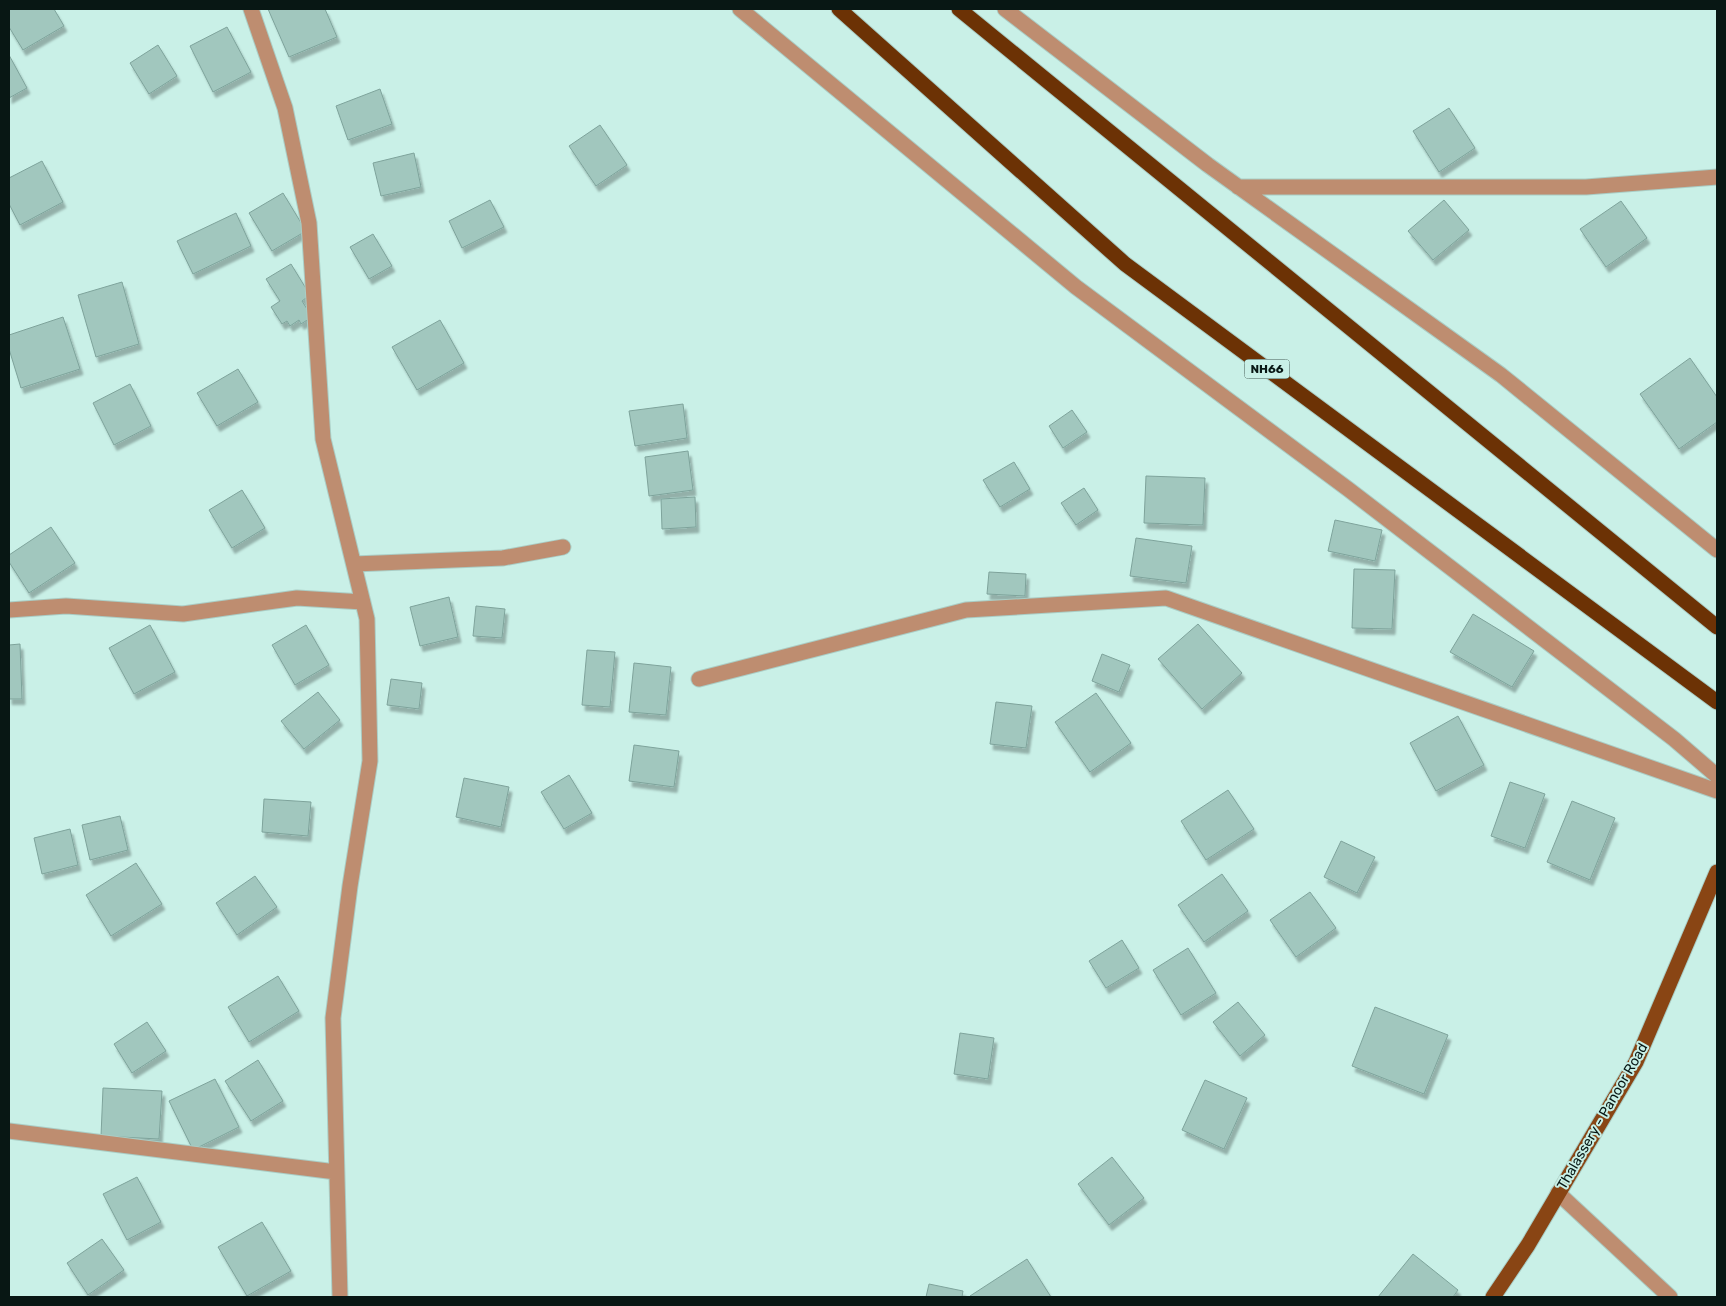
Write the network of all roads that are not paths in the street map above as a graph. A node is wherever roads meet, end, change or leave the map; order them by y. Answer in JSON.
{"nodes":[{"id":1,"x":251,"y":9,"type":"edge"},
{"id":2,"x":740,"y":9,"type":"edge"},
{"id":3,"x":839,"y":9,"type":"edge"},
{"id":4,"x":959,"y":9,"type":"edge"},
{"id":5,"x":1005,"y":9,"type":"edge"},
{"id":6,"x":1717,"y":177,"type":"edge"},
{"id":7,"x":1238,"y":187,"type":"junction"},
{"id":8,"x":563,"y":547,"type":"dead end"},
{"id":9,"x":1717,"y":550,"type":"edge"},
{"id":10,"x":354,"y":564,"type":"junction"},
{"id":11,"x":363,"y":602,"type":"junction"},
{"id":12,"x":9,"y":610,"type":"edge"},
{"id":13,"x":1717,"y":627,"type":"edge"},
{"id":14,"x":699,"y":679,"type":"dead end"},
{"id":15,"x":1717,"y":702,"type":"edge"},
{"id":16,"x":1717,"y":776,"type":"edge"},
{"id":17,"x":1717,"y":791,"type":"edge"},
{"id":18,"x":1717,"y":872,"type":"edge"},
{"id":19,"x":9,"y":1131,"type":"edge"},
{"id":20,"x":336,"y":1172,"type":"junction"},
{"id":21,"x":1558,"y":1193,"type":"junction"},
{"id":22,"x":340,"y":1297,"type":"edge"},
{"id":23,"x":1493,"y":1297,"type":"edge"},
{"id":24,"x":1670,"y":1297,"type":"edge"}],
"edges":[{"from":1,"to":10,"type":"street"},
{"from":2,"to":16,"type":"street"},
{"from":3,"to":15,"type":"highway","number":"NH66"},
{"from":4,"to":13,"type":"highway"},
{"from":5,"to":7,"type":"street"},
{"from":6,"to":7,"type":"street"},
{"from":7,"to":9,"type":"street"},
{"from":8,"to":10,"type":"street"},
{"from":10,"to":11,"type":"street"},
{"from":11,"to":12,"type":"street"},
{"from":11,"to":20,"type":"street"},
{"from":14,"to":17,"type":"street"},
{"from":18,"to":21,"type":"main road","name":"Thalassery - Panoor Road"},
{"from":19,"to":20,"type":"street"},
{"from":20,"to":22,"type":"street"},
{"from":21,"to":23,"type":"main road","name":"Thalassery - Panoor Road"},
{"from":21,"to":24,"type":"street"}]}
